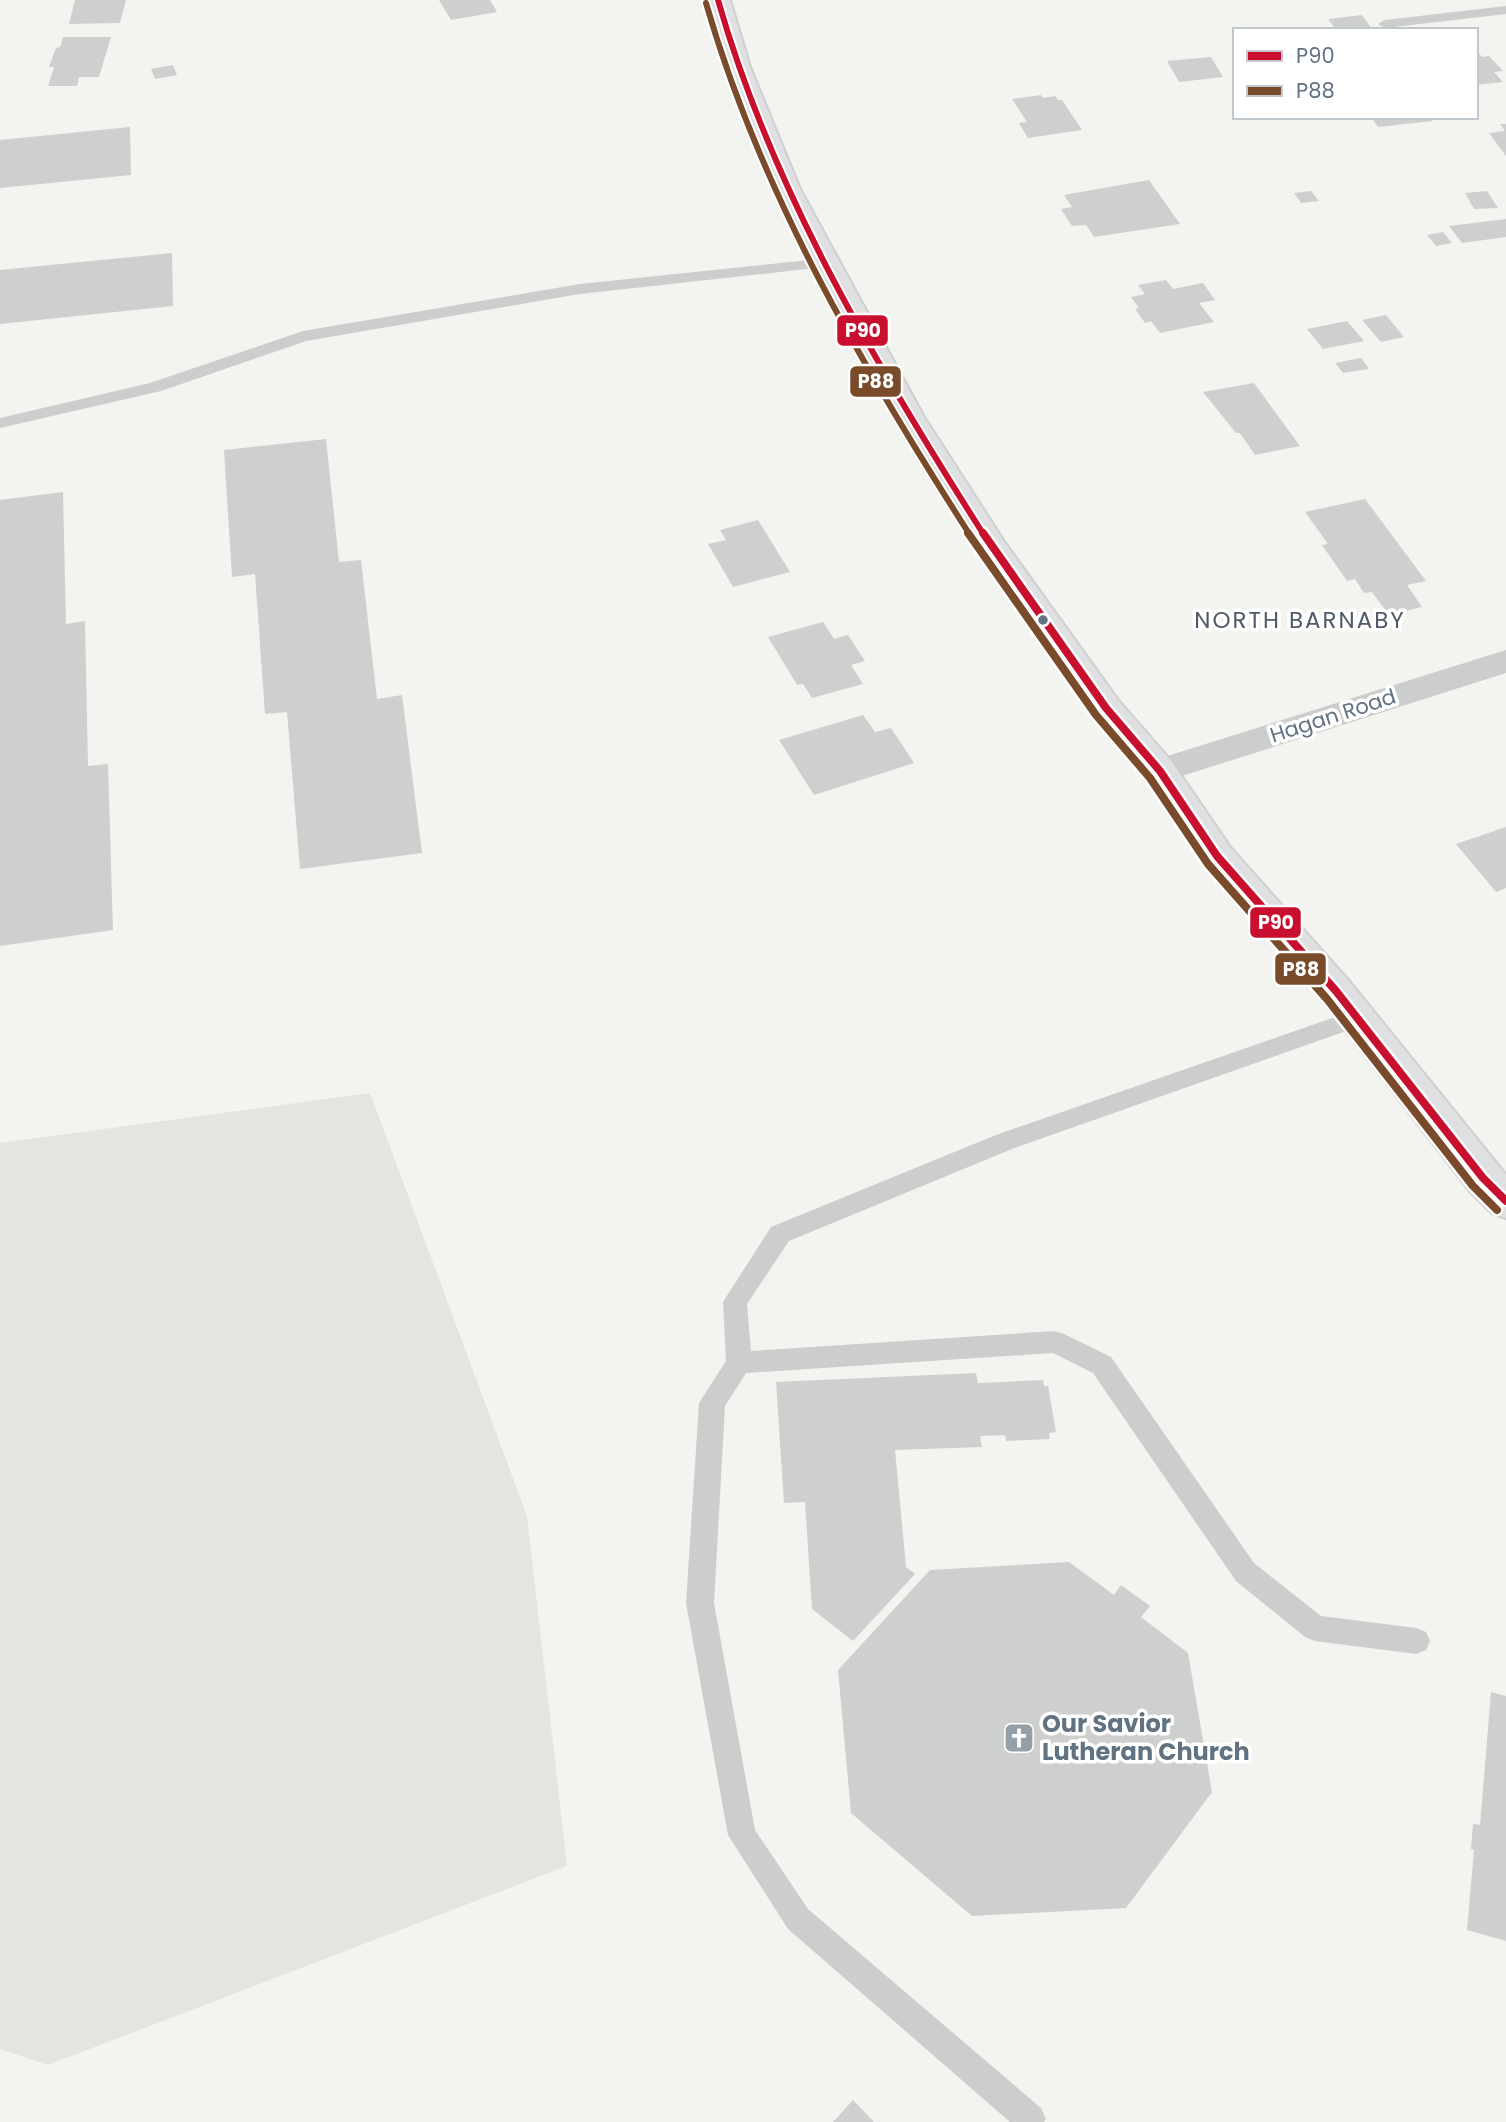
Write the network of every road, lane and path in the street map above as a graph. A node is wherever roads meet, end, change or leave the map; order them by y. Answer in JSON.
{"nodes":[{"id":1,"x":718,"y":0,"type":"edge"},
{"id":2,"x":1506,"y":10,"type":"edge"},
{"id":3,"x":1385,"y":24,"type":"dead end"},
{"id":4,"x":828,"y":263,"type":"junction"},
{"id":5,"x":0,"y":423,"type":"edge"},
{"id":6,"x":1506,"y":661,"type":"edge"},
{"id":7,"x":1160,"y":771,"type":"junction"},
{"id":8,"x":1358,"y":1018,"type":"junction"},
{"id":9,"x":1506,"y":1201,"type":"edge"},
{"id":10,"x":740,"y":1363,"type":"junction"},
{"id":11,"x":1416,"y":1641,"type":"dead end"},
{"id":12,"x":1030,"y":2119,"type":"dead end"}],
"edges":[{"from":1,"to":4,"type":"main road"},
{"from":2,"to":3,"type":"lane"},
{"from":4,"to":5,"type":"lane"},
{"from":4,"to":7,"type":"main road"},
{"from":6,"to":7,"type":"street","name":"Hagan Road"},
{"from":7,"to":8,"type":"main road"},
{"from":8,"to":9,"type":"main road"},
{"from":8,"to":10,"type":"lane"},
{"from":10,"to":11,"type":"lane"},
{"from":10,"to":12,"type":"lane"}]}
